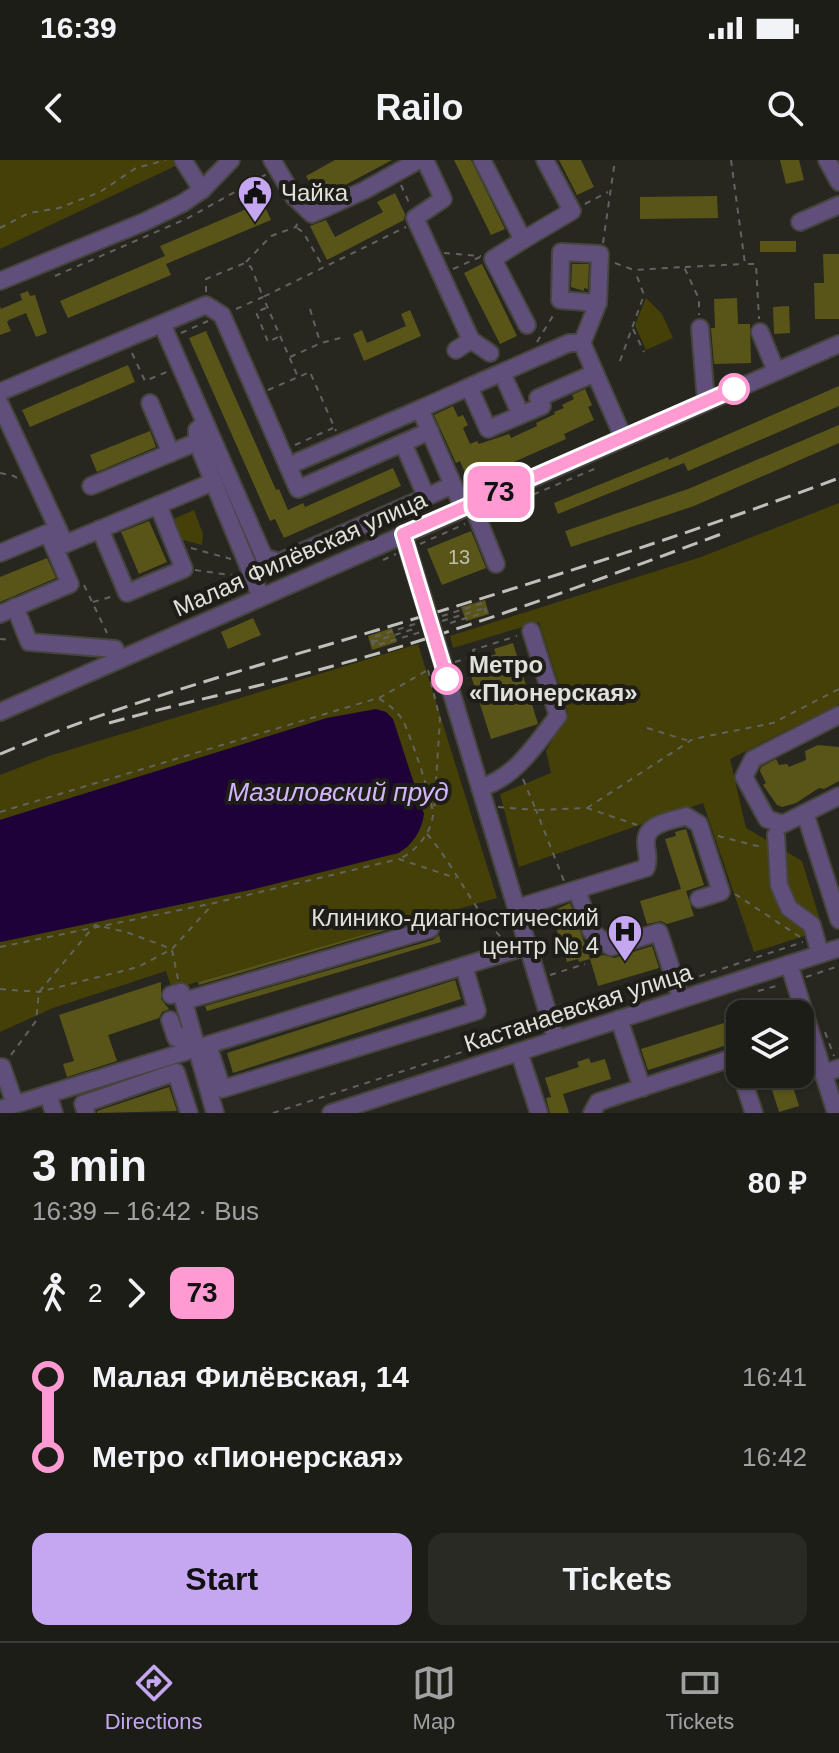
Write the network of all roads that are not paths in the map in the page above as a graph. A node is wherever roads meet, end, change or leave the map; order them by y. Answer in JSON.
{"nodes":[{"id":1,"x":183,"y":160,"type":"edge"},
{"id":2,"x":231,"y":160,"type":"edge"},
{"id":3,"x":272,"y":160,"type":"edge"},
{"id":4,"x":422,"y":160,"type":"edge"},
{"id":5,"x":482,"y":160,"type":"edge"},
{"id":6,"x":545,"y":160,"type":"edge"},
{"id":7,"x":827,"y":160,"type":"edge"},
{"id":8,"x":839,"y":182,"type":"edge"},
{"id":9,"x":202,"y":190,"type":"junction"},
{"id":10,"x":839,"y":205,"type":"edge"},
{"id":11,"x":800,"y":222,"type":"dead end"},
{"id":12,"x":523,"y":240,"type":"junction"},
{"id":13,"x":0,"y":281,"type":"edge"},
{"id":14,"x":598,"y":303,"type":"dead end"},
{"id":15,"x":527,"y":325,"type":"dead end"},
{"id":16,"x":700,"y":328,"type":"road end"},
{"id":17,"x":166,"y":331,"type":"junction"},
{"id":18,"x":760,"y":332,"type":"road end"},
{"id":19,"x":471,"y":340,"type":"junction"},
{"id":20,"x":582,"y":343,"type":"junction"},
{"id":21,"x":839,"y":344,"type":"edge"},
{"id":22,"x":456,"y":350,"type":"dead end"},
{"id":23,"x":490,"y":353,"type":"dead end"},
{"id":24,"x":776,"y":371,"type":"junction"},
{"id":25,"x":502,"y":373,"type":"junction"},
{"id":26,"x":595,"y":373,"type":"junction"},
{"id":27,"x":469,"y":387,"type":"junction"},
{"id":28,"x":0,"y":392,"type":"edge"},
{"id":29,"x":706,"y":401,"type":"junction"},
{"id":30,"x":150,"y":403,"type":"dead end"},
{"id":31,"x":0,"y":404,"type":"edge"},
{"id":32,"x":420,"y":409,"type":"junction"},
{"id":33,"x":521,"y":415,"type":"junction"},
{"id":34,"x":205,"y":423,"type":"junction"},
{"id":35,"x":430,"y":431,"type":"junction"},
{"id":36,"x":623,"y":437,"type":"junction"},
{"id":37,"x":197,"y":442,"type":"junction"},
{"id":38,"x":403,"y":443,"type":"junction"},
{"id":39,"x":171,"y":453,"type":"junction"},
{"id":40,"x":285,"y":458,"type":"junction"},
{"id":41,"x":213,"y":482,"type":"junction"},
{"id":42,"x":453,"y":485,"type":"junction"},
{"id":43,"x":91,"y":486,"type":"dead end"},
{"id":44,"x":426,"y":496,"type":"junction"},
{"id":45,"x":158,"y":505,"type":"junction"},
{"id":46,"x":468,"y":506,"type":"junction"},
{"id":47,"x":100,"y":529,"type":"junction"},
{"id":48,"x":403,"y":534,"type":"junction"},
{"id":49,"x":0,"y":553,"type":"edge"},
{"id":50,"x":496,"y":564,"type":"dead end"},
{"id":51,"x":261,"y":597,"type":"junction"},
{"id":52,"x":7,"y":610,"type":"edge"},
{"id":53,"x":531,"y":631,"type":"road end"},
{"id":54,"x":119,"y":659,"type":"junction"},
{"id":55,"x":0,"y":712,"type":"edge"},
{"id":56,"x":839,"y":715,"type":"edge"},
{"id":57,"x":480,"y":788,"type":"junction"},
{"id":58,"x":839,"y":796,"type":"edge"},
{"id":59,"x":805,"y":813,"type":"junction"},
{"id":60,"x":776,"y":838,"type":"road end"},
{"id":61,"x":573,"y":891,"type":"junction"},
{"id":62,"x":699,"y":899,"type":"dead end"},
{"id":63,"x":517,"y":908,"type":"junction"},
{"id":64,"x":839,"y":920,"type":"edge"},
{"id":65,"x":430,"y":929,"type":"dead end"},
{"id":66,"x":528,"y":946,"type":"junction"},
{"id":67,"x":839,"y":948,"type":"edge"},
{"id":68,"x":820,"y":954,"type":"junction"},
{"id":69,"x":789,"y":964,"type":"junction"},
{"id":70,"x":475,"y":965,"type":"junction"},
{"id":71,"x":681,"y":999,"type":"junction"},
{"id":72,"x":619,"y":1019,"type":"junction"},
{"id":73,"x":170,"y":1020,"type":"dead end"},
{"id":74,"x":556,"y":1040,"type":"junction"},
{"id":75,"x":198,"y":1043,"type":"junction"},
{"id":76,"x":519,"y":1052,"type":"junction"},
{"id":77,"x":726,"y":1060,"type":"edge"},
{"id":78,"x":1,"y":1067,"type":"edge"},
{"id":79,"x":833,"y":1070,"type":"edge"},
{"id":80,"x":642,"y":1088,"type":"junction"},
{"id":81,"x":745,"y":1088,"type":"edge"},
{"id":82,"x":48,"y":1094,"type":"junction"},
{"id":83,"x":7,"y":1106,"type":"edge"},
{"id":84,"x":832,"y":1112,"type":"edge"},
{"id":85,"x":54,"y":1113,"type":"edge"},
{"id":86,"x":86,"y":1113,"type":"edge"},
{"id":87,"x":189,"y":1113,"type":"edge"},
{"id":88,"x":215,"y":1113,"type":"edge"},
{"id":89,"x":331,"y":1113,"type":"edge"},
{"id":90,"x":539,"y":1113,"type":"edge"},
{"id":91,"x":592,"y":1113,"type":"edge"},
{"id":92,"x":754,"y":1113,"type":"edge"}],
"edges":[{"from":1,"to":9,"type":"street"},
{"from":2,"to":9,"type":"street"},
{"from":3,"to":4,"type":"street"},
{"from":4,"to":19,"type":"street"},
{"from":5,"to":12,"type":"street"},
{"from":6,"to":12,"type":"street"},
{"from":7,"to":8,"type":"street"},
{"from":9,"to":13,"type":"street"},
{"from":10,"to":11,"type":"street"},
{"from":12,"to":15,"type":"street"},
{"from":14,"to":20,"type":"street"},
{"from":16,"to":29,"type":"street"},
{"from":17,"to":28,"type":"street"},
{"from":17,"to":34,"type":"street"},
{"from":17,"to":40,"type":"street"},
{"from":18,"to":24,"type":"street"},
{"from":19,"to":22,"type":"street"},
{"from":19,"to":23,"type":"street"},
{"from":20,"to":25,"type":"street"},
{"from":20,"to":26,"type":"street"},
{"from":21,"to":24,"type":"street","name":"Малая Филёвская улица"},
{"from":24,"to":29,"type":"street","name":"Малая Филёвская улица"},
{"from":25,"to":27,"type":"street"},
{"from":25,"to":33,"type":"street"},
{"from":26,"to":33,"type":"street"},
{"from":26,"to":36,"type":"street"},
{"from":27,"to":32,"type":"street"},
{"from":27,"to":33,"type":"street"},
{"from":29,"to":36,"type":"street","name":"Малая Филёвская улица"},
{"from":30,"to":39,"type":"street"},
{"from":31,"to":47,"type":"street"},
{"from":32,"to":35,"type":"street"},
{"from":32,"to":40,"type":"street"},
{"from":34,"to":37,"type":"street"},
{"from":34,"to":44,"type":"street"},
{"from":35,"to":38,"type":"street"},
{"from":35,"to":42,"type":"street"},
{"from":36,"to":46,"type":"street","name":"Малая Филёвская улица"},
{"from":37,"to":39,"type":"street"},
{"from":37,"to":41,"type":"street"},
{"from":38,"to":40,"type":"street"},
{"from":38,"to":44,"type":"street"},
{"from":39,"to":43,"type":"street"},
{"from":41,"to":45,"type":"street"},
{"from":41,"to":51,"type":"street"},
{"from":42,"to":44,"type":"street"},
{"from":42,"to":46,"type":"street"},
{"from":45,"to":47,"type":"street"},
{"from":45,"to":47,"type":"street"},
{"from":46,"to":48,"type":"street","name":"Малая Филёвская улица"},
{"from":46,"to":50,"type":"street"},
{"from":48,"to":51,"type":"street","name":"Малая Филёвская улица"},
{"from":48,"to":57,"type":"street","bridge":true},
{"from":49,"to":52,"type":"street"},
{"from":51,"to":54,"type":"street","name":"Малая Филёвская улица"},
{"from":52,"to":54,"type":"street"},
{"from":53,"to":57,"type":"street"},
{"from":54,"to":55,"type":"street","name":"Малая Филёвская улица"},
{"from":56,"to":59,"type":"street"},
{"from":57,"to":63,"type":"street"},
{"from":58,"to":59,"type":"street"},
{"from":59,"to":64,"type":"street"},
{"from":60,"to":68,"type":"street"},
{"from":61,"to":62,"type":"street"},
{"from":61,"to":63,"type":"street"},
{"from":61,"to":71,"type":"street"},
{"from":63,"to":66,"type":"street"},
{"from":65,"to":75,"type":"street"},
{"from":66,"to":70,"type":"street"},
{"from":66,"to":74,"type":"street"},
{"from":67,"to":68,"type":"street","name":"Кастанаевская улица"},
{"from":68,"to":69,"type":"street","name":"Кастанаевская улица"},
{"from":69,"to":71,"type":"street","name":"Кастанаевская улица"},
{"from":69,"to":79,"type":"street"},
{"from":70,"to":75,"type":"street"},
{"from":70,"to":75,"type":"street"},
{"from":71,"to":72,"type":"street","name":"Кастанаевская улица"},
{"from":72,"to":74,"type":"street","name":"Кастанаевская улица"},
{"from":72,"to":80,"type":"street"},
{"from":73,"to":75,"type":"street"},
{"from":74,"to":76,"type":"street","name":"Кастанаевская улица"},
{"from":75,"to":82,"type":"street"},
{"from":75,"to":88,"type":"street"},
{"from":76,"to":89,"type":"street","name":"Кастанаевская улица"},
{"from":76,"to":90,"type":"street"},
{"from":77,"to":80,"type":"street"},
{"from":78,"to":83,"type":"street"},
{"from":79,"to":84,"type":"street"},
{"from":80,"to":91,"type":"street"},
{"from":81,"to":92,"type":"street"},
{"from":82,"to":83,"type":"street"},
{"from":82,"to":85,"type":"street"},
{"from":86,"to":87,"type":"street"}]}
